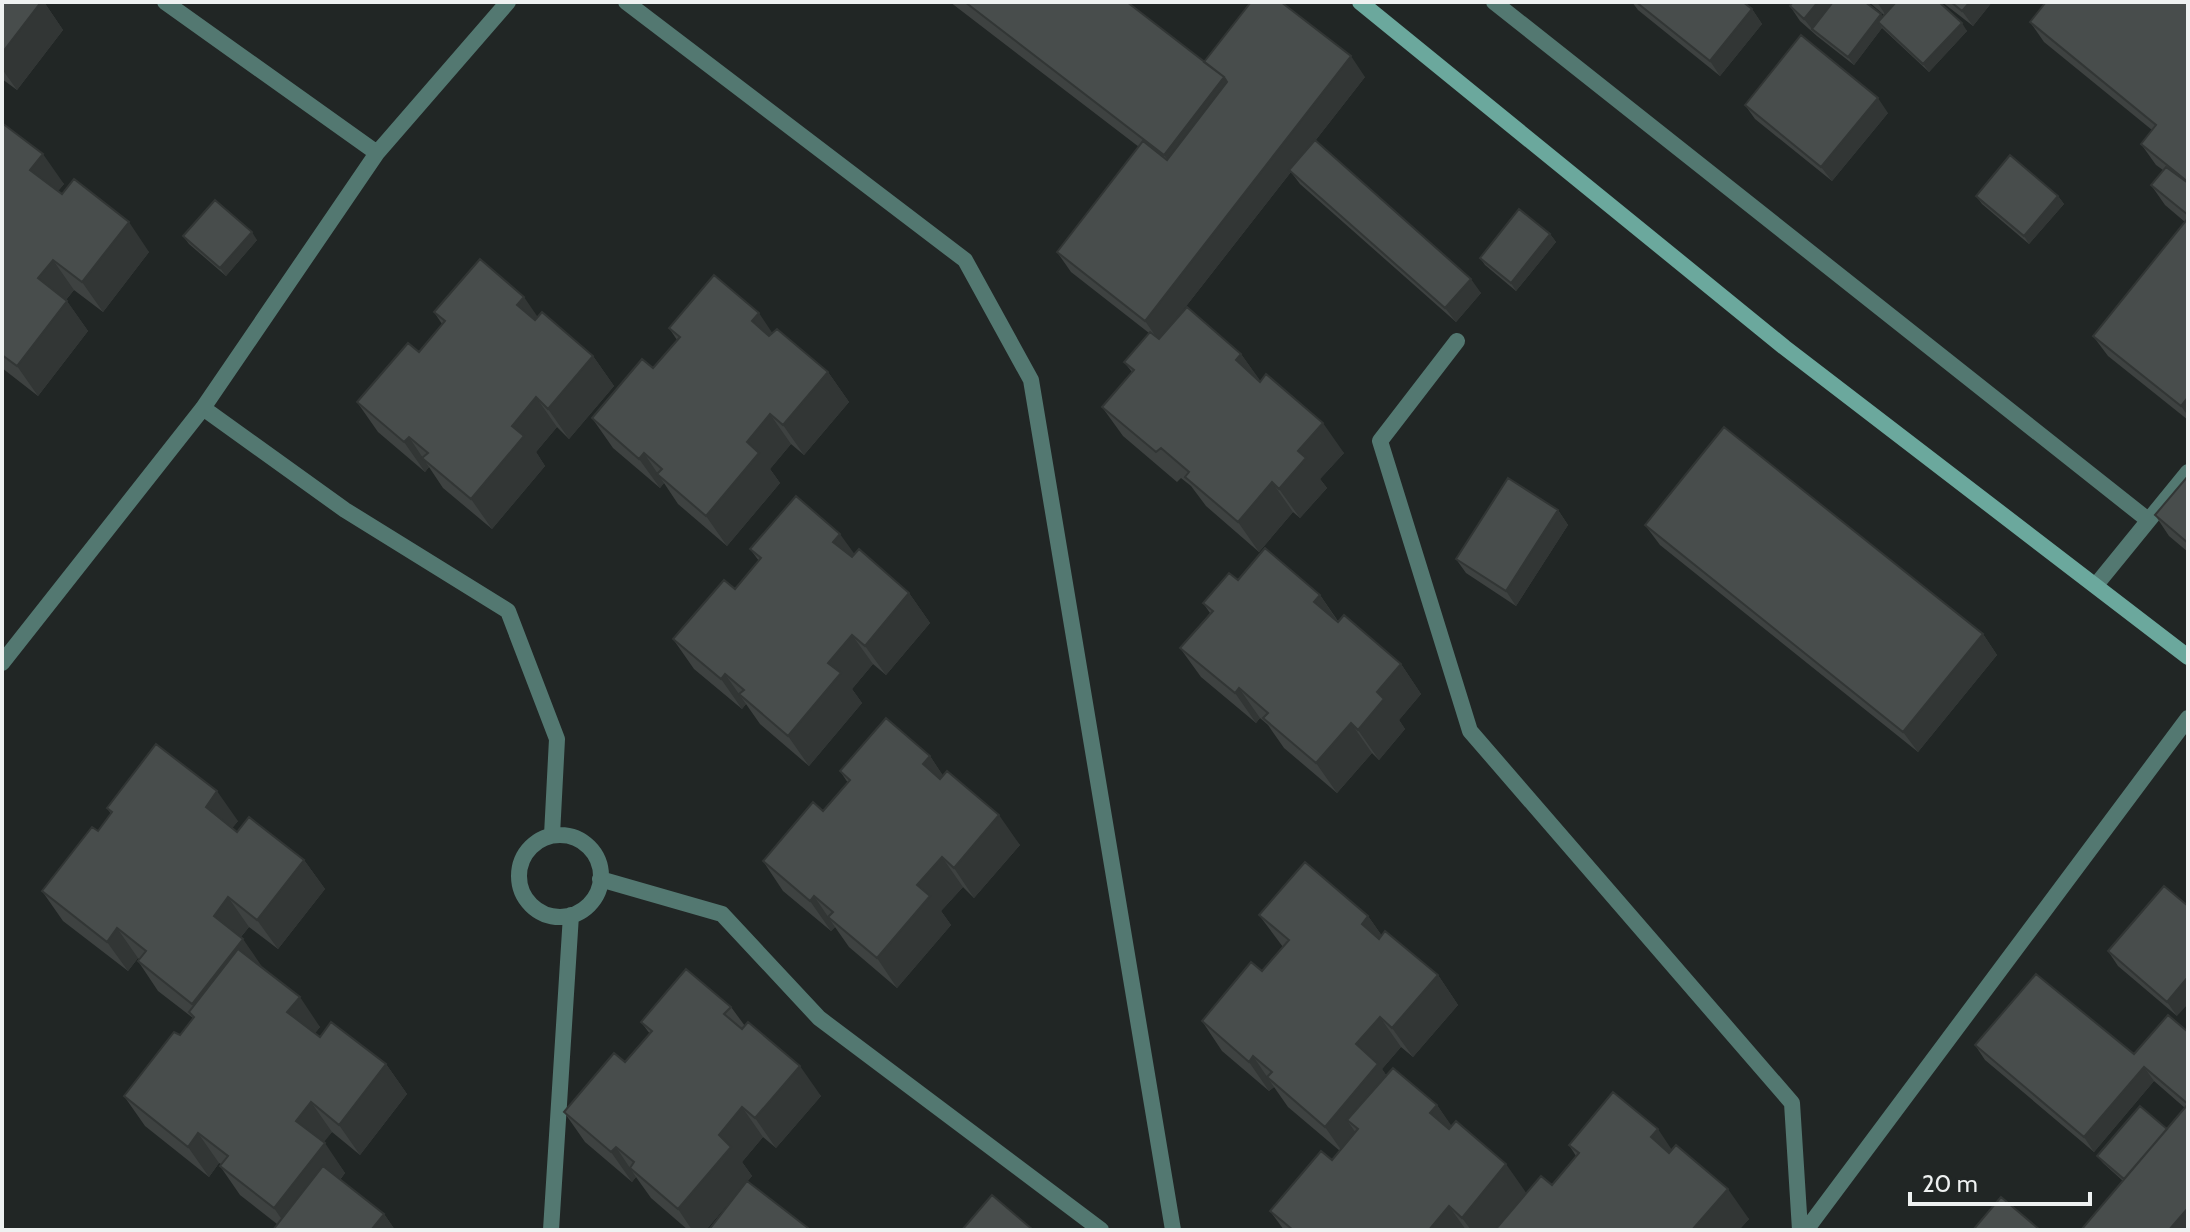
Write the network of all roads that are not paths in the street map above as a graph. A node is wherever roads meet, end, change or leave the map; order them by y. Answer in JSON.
{"nodes":[{"id":1,"x":165,"y":2,"type":"edge"},
{"id":2,"x":508,"y":2,"type":"edge"},
{"id":3,"x":626,"y":2,"type":"edge"},
{"id":4,"x":1360,"y":2,"type":"edge"},
{"id":5,"x":1494,"y":2,"type":"edge"},
{"id":6,"x":377,"y":153,"type":"junction"},
{"id":7,"x":1457,"y":341,"type":"dead end"},
{"id":8,"x":203,"y":408,"type":"junction"},
{"id":9,"x":2188,"y":472,"type":"edge"},
{"id":10,"x":2148,"y":520,"type":"junction"},
{"id":11,"x":2096,"y":585,"type":"junction"},
{"id":12,"x":2188,"y":657,"type":"edge"},
{"id":13,"x":2,"y":663,"type":"edge"},
{"id":14,"x":2188,"y":718,"type":"edge"},
{"id":15,"x":552,"y":835,"type":"junction"},
{"id":16,"x":600,"y":879,"type":"junction"},
{"id":17,"x":571,"y":915,"type":"junction"},
{"id":18,"x":551,"y":1230,"type":"edge"},
{"id":19,"x":1101,"y":1230,"type":"edge"},
{"id":20,"x":1173,"y":1230,"type":"edge"},
{"id":21,"x":1800,"y":1230,"type":"edge"},
{"id":22,"x":1806,"y":1230,"type":"edge"}],
"edges":[{"from":1,"to":6,"type":"street"},
{"from":2,"to":6,"type":"street"},
{"from":3,"to":20,"type":"street"},
{"from":4,"to":11,"type":"main road"},
{"from":5,"to":10,"type":"street"},
{"from":6,"to":8,"type":"street"},
{"from":7,"to":21,"type":"street"},
{"from":8,"to":13,"type":"street"},
{"from":8,"to":15,"type":"street"},
{"from":9,"to":10,"type":"street"},
{"from":10,"to":11,"type":"street"},
{"from":11,"to":12,"type":"main road"},
{"from":14,"to":22,"type":"street"},
{"from":15,"to":16,"type":"street"},
{"from":15,"to":17,"type":"street"},
{"from":16,"to":17,"type":"street"},
{"from":16,"to":19,"type":"street"},
{"from":17,"to":18,"type":"street"}]}
